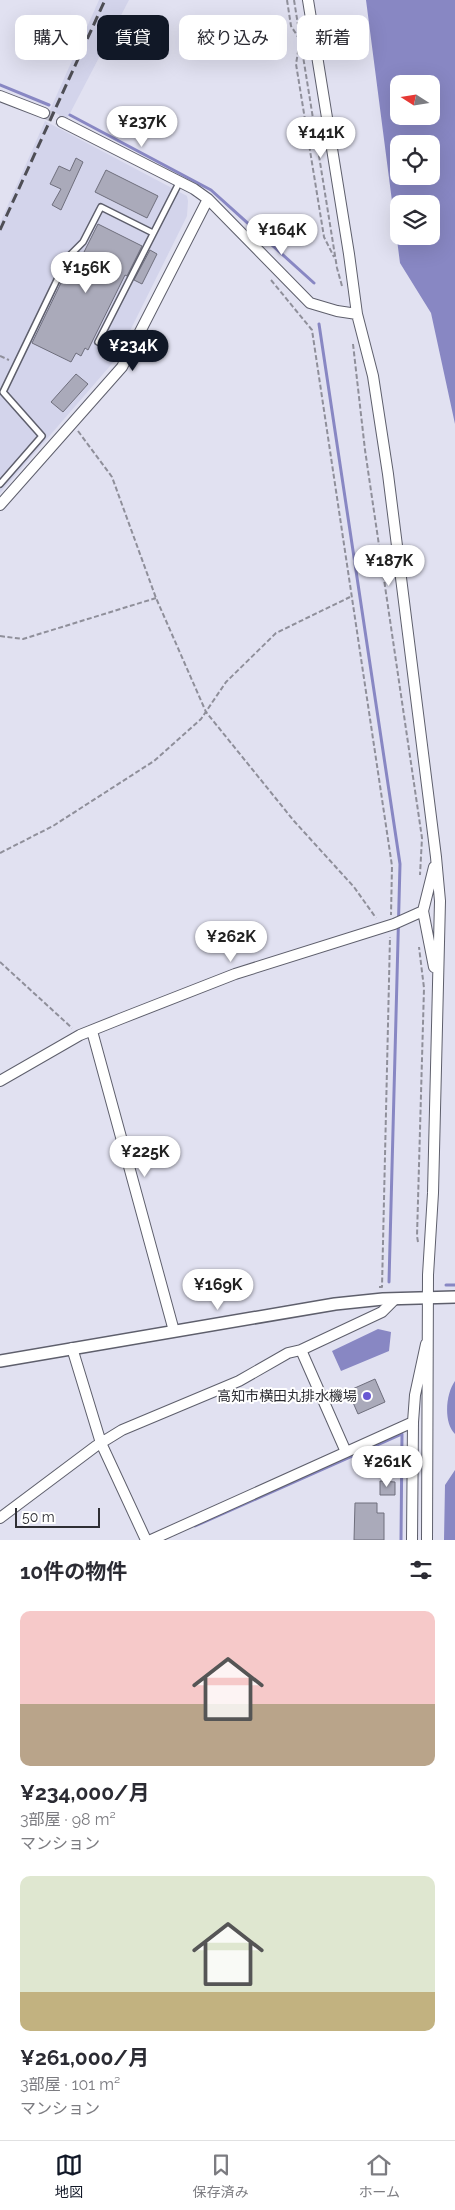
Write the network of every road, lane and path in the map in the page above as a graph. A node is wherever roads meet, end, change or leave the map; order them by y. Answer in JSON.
{"nodes":[{"id":1,"x":287,"y":0,"type":"edge"},
{"id":2,"x":294,"y":0,"type":"edge"},
{"id":3,"x":308,"y":0,"type":"edge"},
{"id":4,"x":297,"y":20,"type":"edge"},
{"id":5,"x":297,"y":35,"type":"edge"},
{"id":6,"x":297,"y":58,"type":"edge"},
{"id":7,"x":303,"y":60,"type":"edge"},
{"id":8,"x":0,"y":96,"type":"edge"},
{"id":9,"x":44,"y":113,"type":"tunnel mouth"},
{"id":10,"x":62,"y":122,"type":"tunnel mouth"},
{"id":11,"x":180,"y":181,"type":"junction"},
{"id":12,"x":208,"y":199,"type":"junction"},
{"id":13,"x":153,"y":233,"type":"junction"},
{"id":14,"x":335,"y":260,"type":"junction"},
{"id":15,"x":268,"y":276,"type":"dead end"},
{"id":16,"x":342,"y":286,"type":"dead end"},
{"id":17,"x":356,"y":314,"type":"junction"},
{"id":18,"x":98,"y":342,"type":"dead end"},
{"id":19,"x":352,"y":342,"type":"dead end"},
{"id":20,"x":72,"y":423,"type":"junction"},
{"id":21,"x":0,"y":484,"type":"edge"},
{"id":22,"x":0,"y":505,"type":"edge"},
{"id":23,"x":350,"y":597,"type":"junction"},
{"id":24,"x":156,"y":598,"type":"junction"},
{"id":25,"x":0,"y":636,"type":"edge"},
{"id":26,"x":206,"y":712,"type":"junction"},
{"id":27,"x":0,"y":852,"type":"edge"},
{"id":28,"x":436,"y":857,"type":"junction"},
{"id":29,"x":420,"y":879,"type":"dead end"},
{"id":30,"x":418,"y":913,"type":"junction"},
{"id":31,"x":389,"y":926,"type":"junction"},
{"id":32,"x":419,"y":946,"type":"dead end"},
{"id":33,"x":0,"y":962,"type":"edge"},
{"id":34,"x":437,"y":985,"type":"junction"},
{"id":35,"x":92,"y":1031,"type":"junction"},
{"id":36,"x":80,"y":1036,"type":"junction"},
{"id":37,"x":0,"y":1081,"type":"edge"},
{"id":38,"x":419,"y":1244,"type":"dead end"},
{"id":39,"x":374,"y":1288,"type":"dead end"},
{"id":40,"x":434,"y":1297,"type":"junction"},
{"id":41,"x":455,"y":1297,"type":"edge"},
{"id":42,"x":395,"y":1299,"type":"junction"},
{"id":43,"x":174,"y":1331,"type":"junction"},
{"id":44,"x":429,"y":1335,"type":"junction"},
{"id":45,"x":72,"y":1348,"type":"junction"},
{"id":46,"x":301,"y":1350,"type":"junction"},
{"id":47,"x":0,"y":1361,"type":"edge"},
{"id":48,"x":413,"y":1422,"type":"junction"},
{"id":49,"x":100,"y":1443,"type":"junction"},
{"id":50,"x":346,"y":1452,"type":"junction"},
{"id":51,"x":0,"y":1518,"type":"edge"},
{"id":52,"x":146,"y":1540,"type":"edge"},
{"id":53,"x":152,"y":1540,"type":"edge"},
{"id":54,"x":412,"y":1540,"type":"edge"},
{"id":55,"x":427,"y":1540,"type":"edge"}],
"edges":[{"from":1,"to":5,"type":"path"},
{"from":2,"to":4,"type":"path"},
{"from":3,"to":17,"type":"street"},
{"from":6,"to":14,"type":"path"},
{"from":7,"to":14,"type":"path"},
{"from":8,"to":9,"type":"street"},
{"from":10,"to":11,"type":"street"},
{"from":11,"to":12,"type":"street"},
{"from":11,"to":13,"type":"lane"},
{"from":12,"to":17,"type":"street"},
{"from":12,"to":20,"type":"street"},
{"from":13,"to":18,"type":"lane"},
{"from":13,"to":21,"type":"lane"},
{"from":14,"to":16,"type":"path"},
{"from":15,"to":23,"type":"path"},
{"from":17,"to":28,"type":"street"},
{"from":19,"to":29,"type":"path"},
{"from":20,"to":22,"type":"street"},
{"from":20,"to":24,"type":"path"},
{"from":23,"to":26,"type":"path"},
{"from":23,"to":31,"type":"path"},
{"from":24,"to":25,"type":"path"},
{"from":24,"to":26,"type":"path"},
{"from":26,"to":27,"type":"path"},
{"from":26,"to":31,"type":"path"},
{"from":28,"to":30,"type":"street"},
{"from":28,"to":34,"type":"street"},
{"from":30,"to":31,"type":"street"},
{"from":30,"to":34,"type":"street"},
{"from":31,"to":35,"type":"street"},
{"from":31,"to":39,"type":"path"},
{"from":32,"to":38,"type":"path"},
{"from":33,"to":36,"type":"path"},
{"from":34,"to":40,"type":"street"},
{"from":35,"to":36,"type":"street"},
{"from":35,"to":43,"type":"street"},
{"from":36,"to":37,"type":"street"},
{"from":40,"to":41,"type":"street"},
{"from":40,"to":42,"type":"street"},
{"from":40,"to":44,"type":"street"},
{"from":42,"to":43,"type":"street"},
{"from":42,"to":46,"type":"street"},
{"from":43,"to":45,"type":"street"},
{"from":44,"to":48,"type":"street"},
{"from":44,"to":55,"type":"street"},
{"from":45,"to":47,"type":"street"},
{"from":45,"to":49,"type":"street"},
{"from":46,"to":49,"type":"street"},
{"from":46,"to":50,"type":"street"},
{"from":48,"to":50,"type":"street"},
{"from":48,"to":54,"type":"street"},
{"from":49,"to":51,"type":"street"},
{"from":49,"to":52,"type":"street"},
{"from":50,"to":53,"type":"street"}]}
